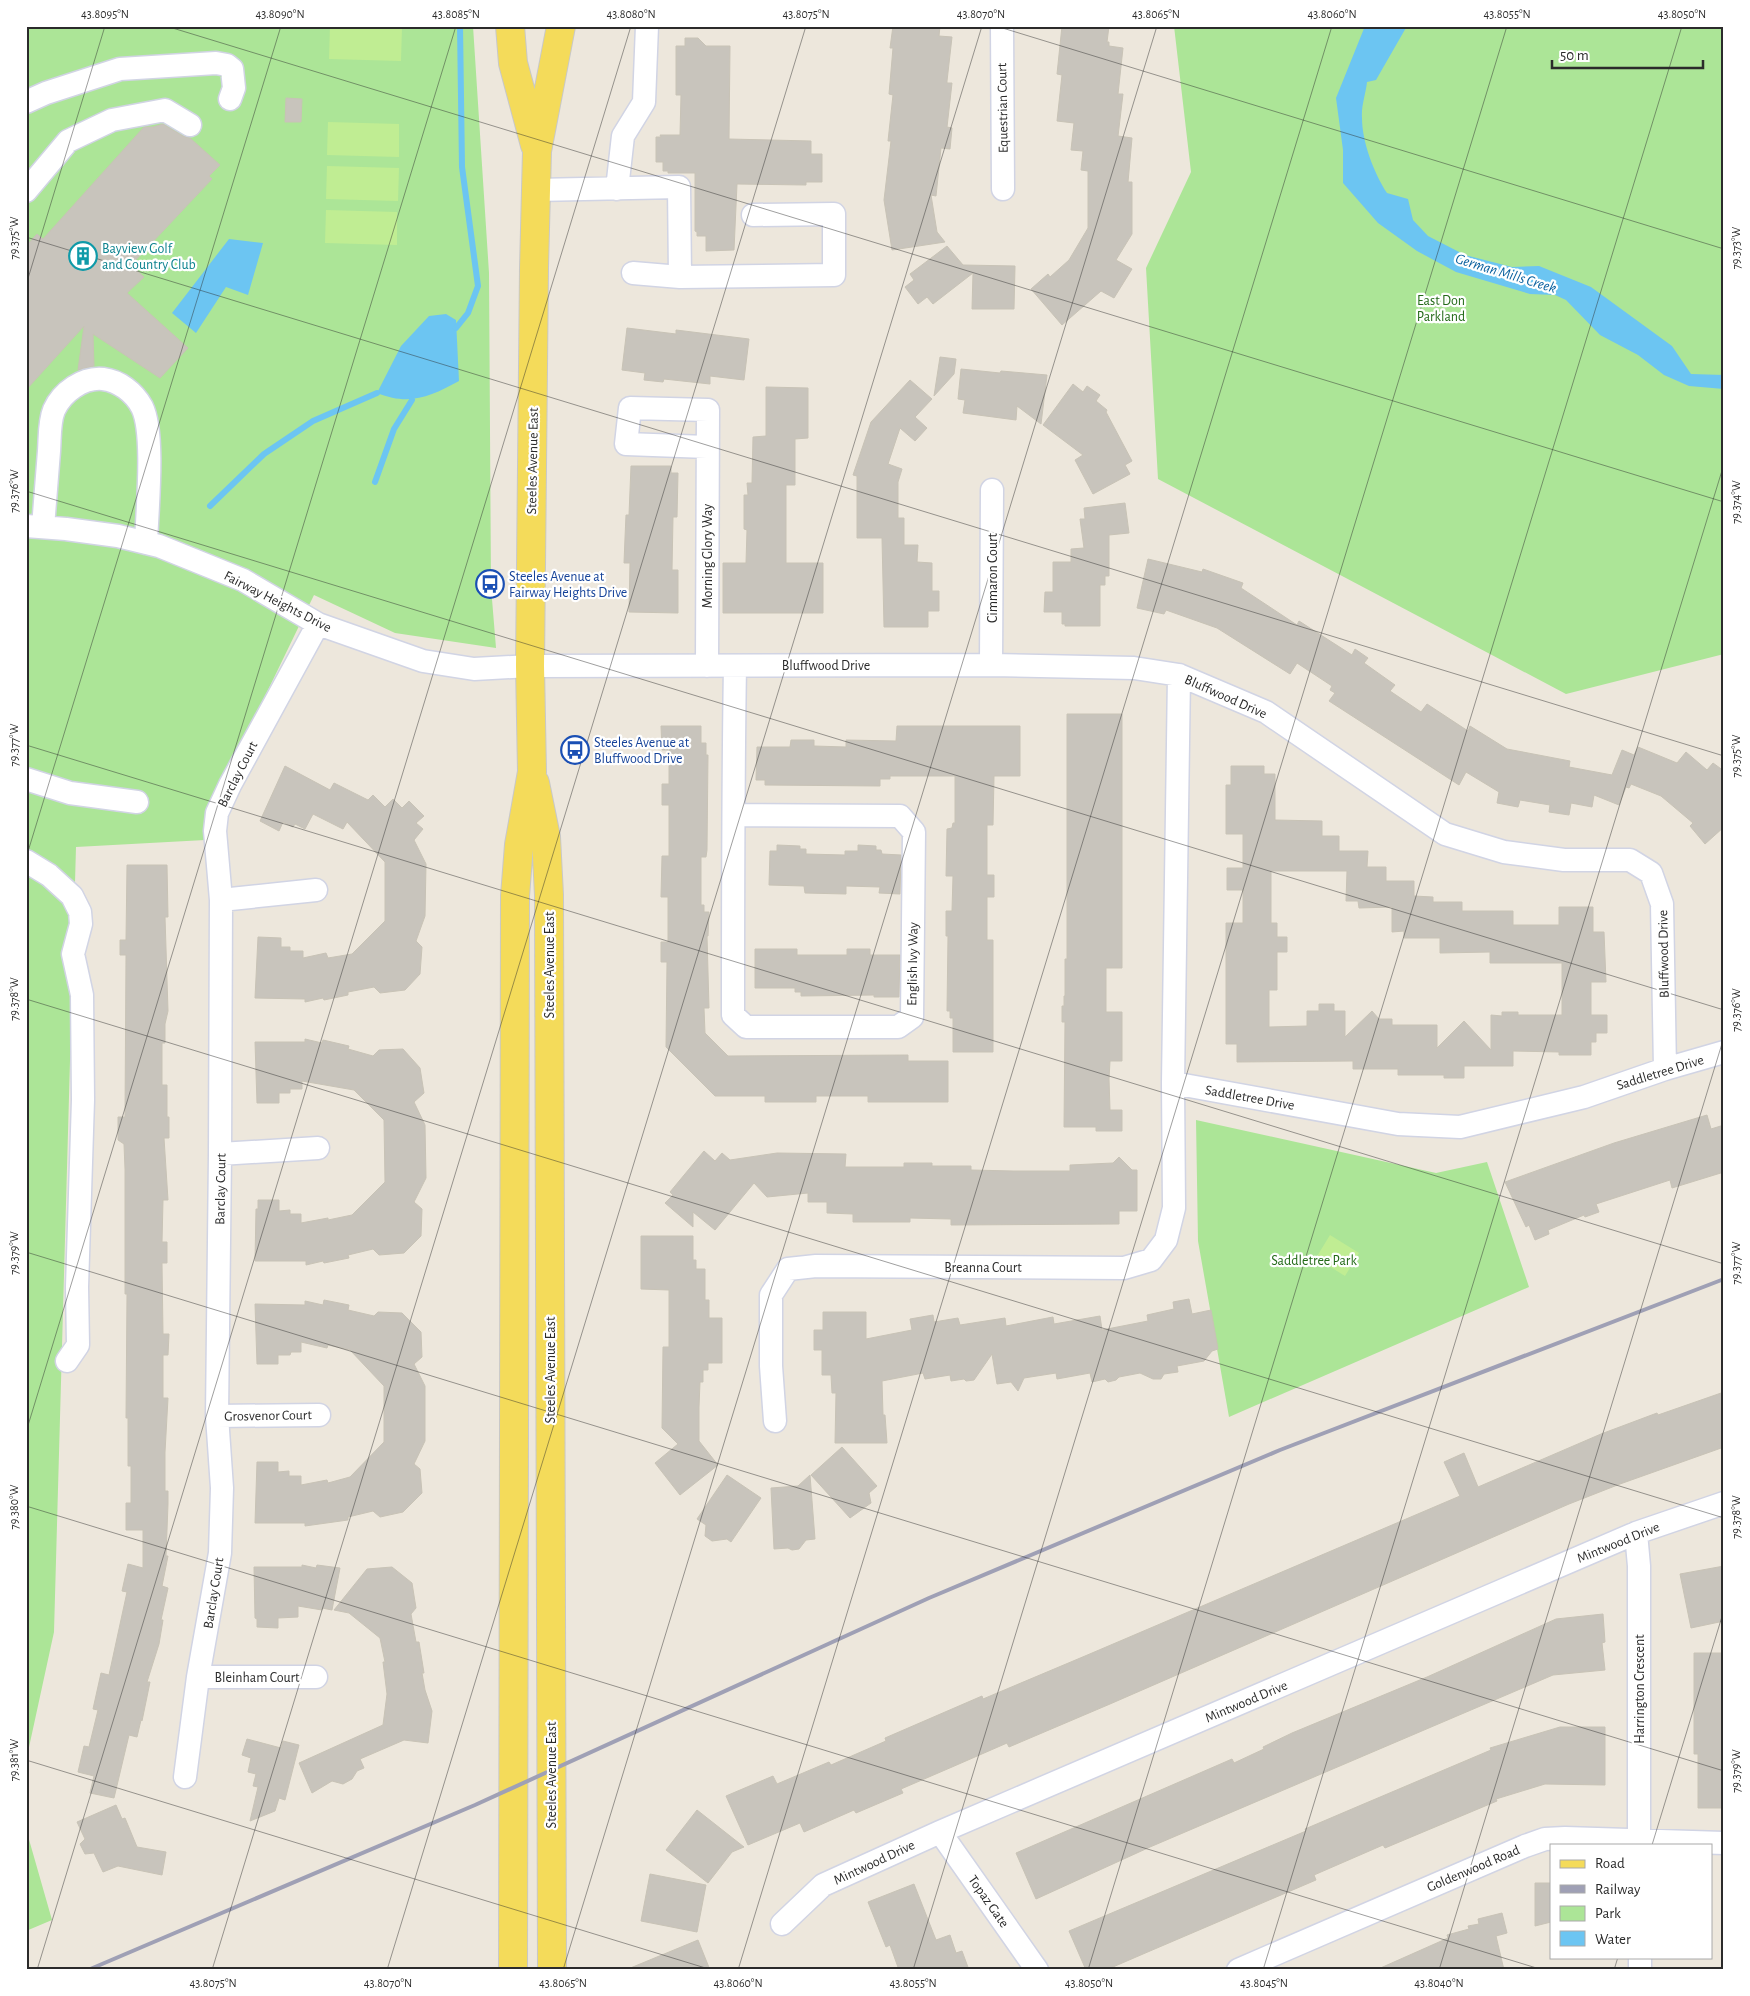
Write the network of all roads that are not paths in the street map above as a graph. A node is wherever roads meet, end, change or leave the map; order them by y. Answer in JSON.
{"nodes":[{"id":1,"x":510,"y":26,"type":"edge"},
{"id":2,"x":561,"y":26,"type":"edge"},
{"id":3,"x":647,"y":26,"type":"edge"},
{"id":4,"x":1002,"y":26,"type":"edge"},
{"id":5,"x":230,"y":99,"type":"dead end"},
{"id":6,"x":26,"y":102,"type":"edge"},
{"id":7,"x":190,"y":125,"type":"dead end"},
{"id":8,"x":537,"y":151,"type":"junction"},
{"id":9,"x":617,"y":189,"type":"junction"},
{"id":10,"x":1003,"y":189,"type":"dead end"},
{"id":11,"x":536,"y":190,"type":"junction"},
{"id":12,"x":26,"y":191,"type":"edge"},
{"id":13,"x":754,"y":215,"type":"dead end"},
{"id":14,"x":633,"y":273,"type":"dead end"},
{"id":15,"x":680,"y":277,"type":"junction"},
{"id":16,"x":707,"y":447,"type":"dead end"},
{"id":17,"x":992,"y":490,"type":"dead end"},
{"id":18,"x":35,"y":526,"type":"edge"},
{"id":19,"x":146,"y":543,"type":"junction"},
{"id":20,"x":318,"y":624,"type":"junction"},
{"id":21,"x":991,"y":665,"type":"junction"},
{"id":22,"x":530,"y":666,"type":"junction"},
{"id":23,"x":707,"y":666,"type":"junction"},
{"id":24,"x":735,"y":666,"type":"junction"},
{"id":25,"x":1179,"y":675,"type":"junction"},
{"id":26,"x":532,"y":772,"type":"junction"},
{"id":27,"x":26,"y":779,"type":"edge"},
{"id":28,"x":137,"y":802,"type":"dead end"},
{"id":29,"x":734,"y":815,"type":"junction"},
{"id":30,"x":26,"y":861,"type":"edge"},
{"id":31,"x":316,"y":890,"type":"dead end"},
{"id":32,"x":221,"y":900,"type":"junction"},
{"id":33,"x":1724,"y":1052,"type":"edge"},
{"id":34,"x":1665,"y":1069,"type":"junction"},
{"id":35,"x":1173,"y":1084,"type":"junction"},
{"id":36,"x":318,"y":1148,"type":"dead end"},
{"id":37,"x":220,"y":1154,"type":"junction"},
{"id":38,"x":68,"y":1361,"type":"dead end"},
{"id":39,"x":319,"y":1414,"type":"dead end"},
{"id":40,"x":217,"y":1416,"type":"junction"},
{"id":41,"x":775,"y":1421,"type":"dead end"},
{"id":42,"x":1724,"y":1503,"type":"edge"},
{"id":43,"x":1636,"y":1533,"type":"junction"},
{"id":44,"x":198,"y":1676,"type":"junction"},
{"id":45,"x":316,"y":1677,"type":"dead end"},
{"id":46,"x":184,"y":1777,"type":"dead end"},
{"id":47,"x":940,"y":1832,"type":"junction"},
{"id":48,"x":1639,"y":1843,"type":"edge"},
{"id":49,"x":1724,"y":1844,"type":"edge"},
{"id":50,"x":782,"y":1924,"type":"dead end"},
{"id":51,"x":513,"y":1970,"type":"edge"},
{"id":52,"x":552,"y":1970,"type":"edge"},
{"id":53,"x":1037,"y":1970,"type":"edge"},
{"id":54,"x":1238,"y":1970,"type":"edge"}],
"edges":[{"from":1,"to":8,"type":"main road","name":"Steeles Avenue East"},
{"from":2,"to":8,"type":"main road","name":"Steeles Avenue East"},
{"from":3,"to":9,"type":"street"},
{"from":4,"to":10,"type":"street","name":"Equestrian Court"},
{"from":5,"to":6,"type":"street"},
{"from":7,"to":12,"type":"street"},
{"from":8,"to":11,"type":"main road","name":"Steeles Avenue East"},
{"from":9,"to":11,"type":"street"},
{"from":9,"to":15,"type":"street"},
{"from":11,"to":22,"type":"main road","name":"Steeles Avenue East"},
{"from":13,"to":15,"type":"street"},
{"from":14,"to":15,"type":"street"},
{"from":16,"to":23,"type":"street","name":"Morning Glory Way"},
{"from":17,"to":21,"type":"street","name":"Cimmaron Court"},
{"from":18,"to":19,"type":"street","name":"Fairway Heights Drive"},
{"from":18,"to":19,"type":"street"},
{"from":19,"to":20,"type":"street","name":"Fairway Heights Drive"},
{"from":20,"to":22,"type":"street","name":"Fairway Heights Drive"},
{"from":20,"to":32,"type":"street","name":"Barclay Court"},
{"from":21,"to":24,"type":"street","name":"Bluffwood Drive"},
{"from":21,"to":25,"type":"street","name":"Bluffwood Drive"},
{"from":22,"to":23,"type":"street","name":"Bluffwood Drive"},
{"from":22,"to":26,"type":"main road","name":"Steeles Avenue East"},
{"from":23,"to":24,"type":"street","name":"Bluffwood Drive"},
{"from":24,"to":29,"type":"street","name":"English Ivy Way"},
{"from":25,"to":34,"type":"street","name":"Bluffwood Drive"},
{"from":25,"to":35,"type":"street"},
{"from":26,"to":51,"type":"main road","name":"Steeles Avenue East"},
{"from":26,"to":52,"type":"main road","name":"Steeles Avenue East"},
{"from":27,"to":28,"type":"street"},
{"from":29,"to":29,"type":"street","name":"English Ivy Way"},
{"from":30,"to":38,"type":"street"},
{"from":31,"to":32,"type":"street"},
{"from":32,"to":37,"type":"street","name":"Barclay Court"},
{"from":33,"to":34,"type":"street","name":"Saddletree Drive"},
{"from":34,"to":35,"type":"street","name":"Saddletree Drive"},
{"from":35,"to":41,"type":"street","name":"Breanna Court"},
{"from":36,"to":37,"type":"street"},
{"from":37,"to":40,"type":"street","name":"Barclay Court"},
{"from":39,"to":40,"type":"street","name":"Grosvenor Court"},
{"from":40,"to":44,"type":"street","name":"Barclay Court"},
{"from":42,"to":43,"type":"street","name":"Mintwood Drive"},
{"from":43,"to":47,"type":"street","name":"Mintwood Drive"},
{"from":43,"to":48,"type":"street","name":"Harrington Crescent"},
{"from":44,"to":45,"type":"street","name":"Bleinham Court"},
{"from":44,"to":46,"type":"street","name":"Barclay Court"},
{"from":47,"to":50,"type":"street","name":"Mintwood Drive"},
{"from":47,"to":53,"type":"street","name":"Topaz Gate"},
{"from":48,"to":49,"type":"street","name":"Goldenwood Road"},
{"from":48,"to":54,"type":"street","name":"Goldenwood Road"}]}
